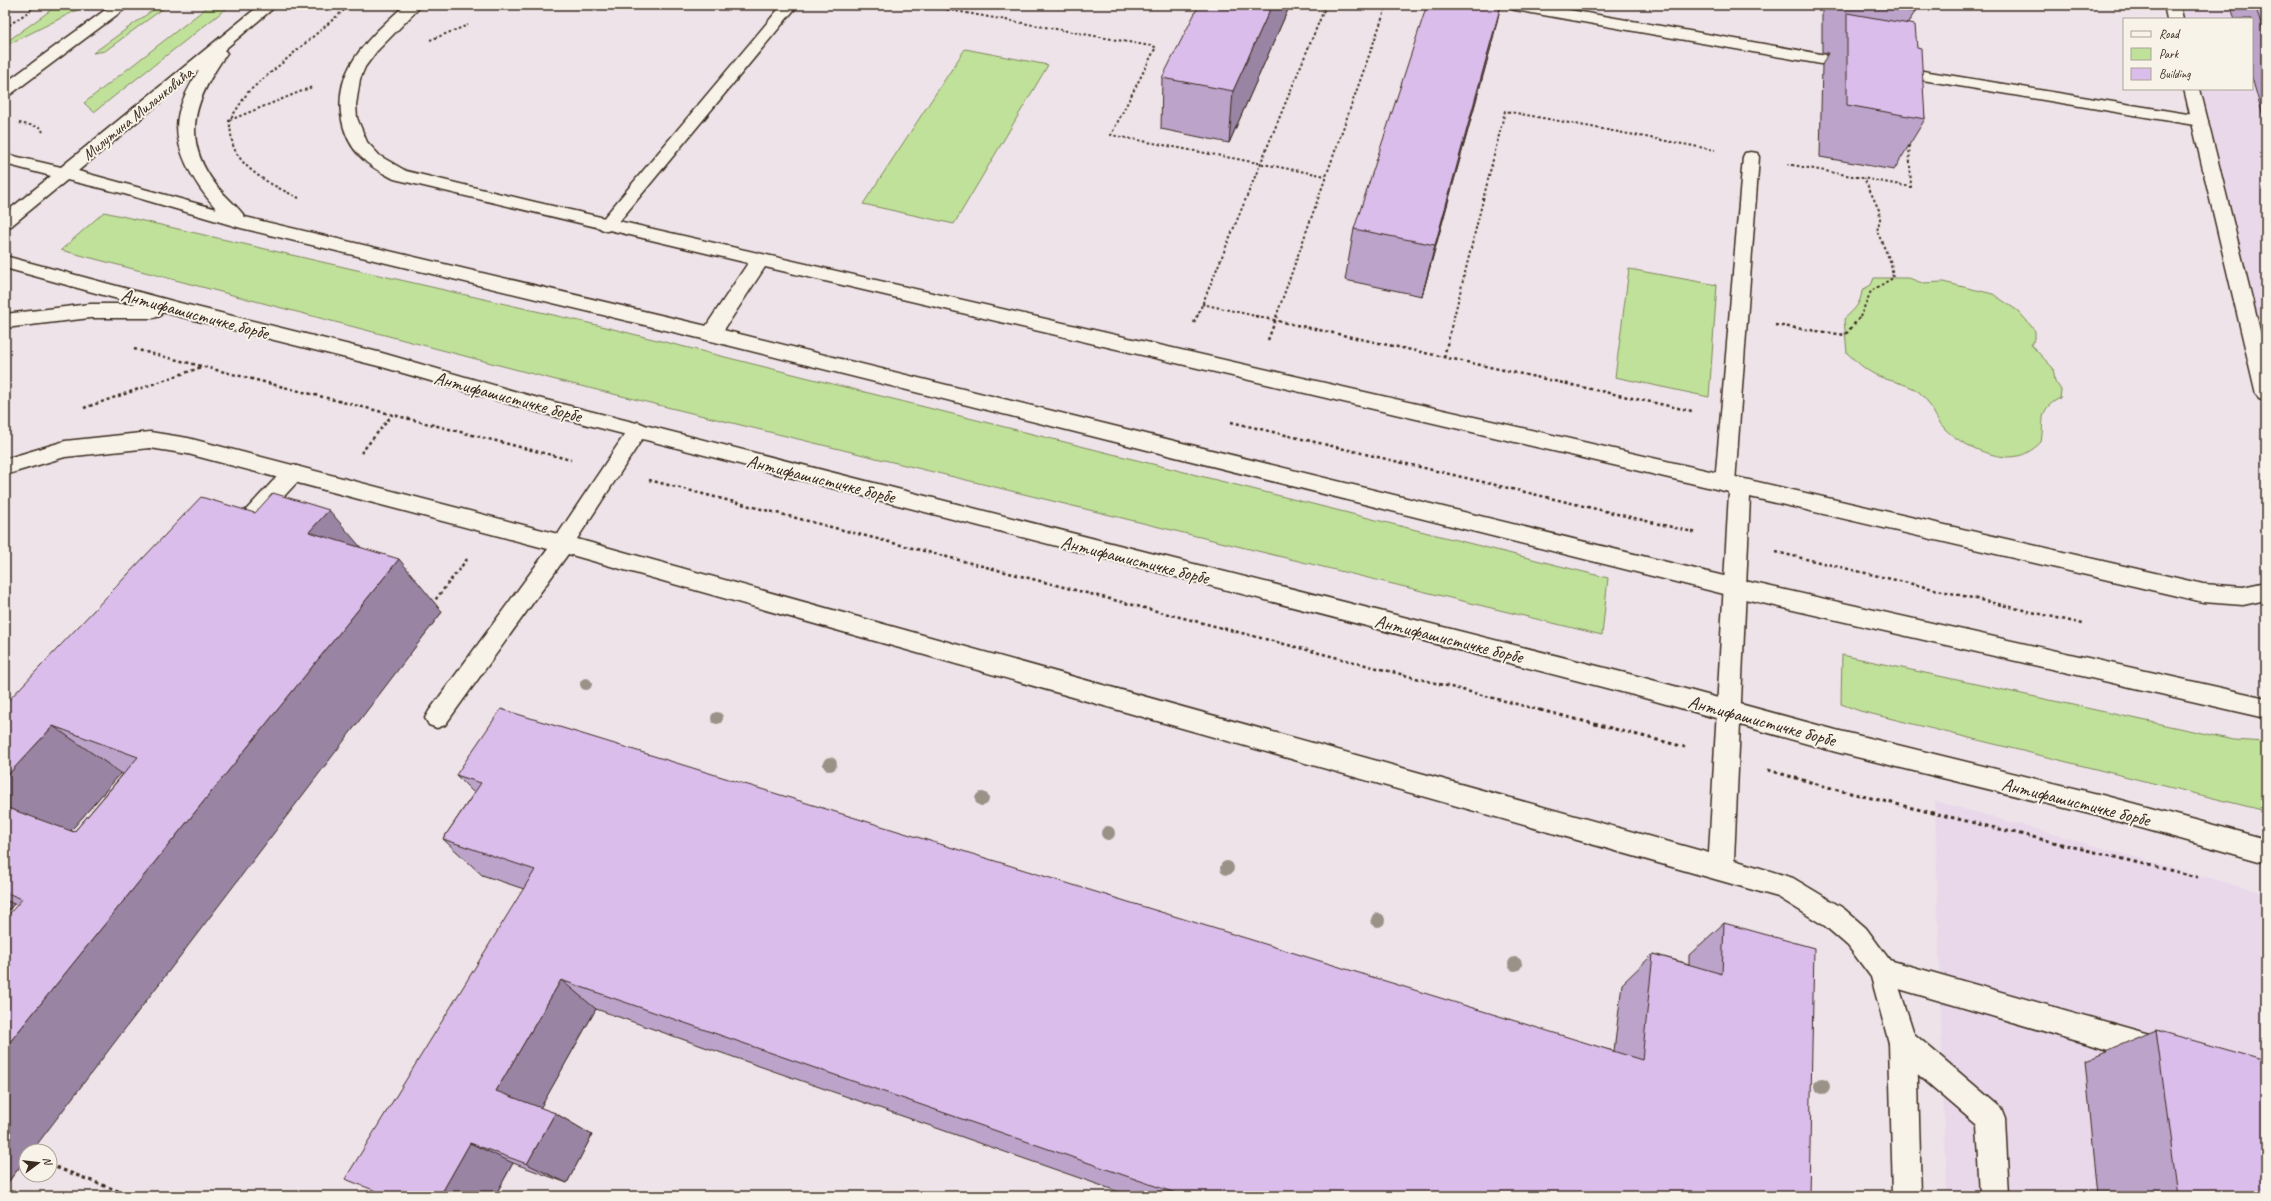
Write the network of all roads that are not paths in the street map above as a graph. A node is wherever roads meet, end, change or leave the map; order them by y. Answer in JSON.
{"nodes":[{"id":1,"x":122,"y":5,"type":"edge"},
{"id":2,"x":269,"y":5,"type":"edge"},
{"id":3,"x":414,"y":5,"type":"edge"},
{"id":4,"x":790,"y":5,"type":"edge"},
{"id":5,"x":1515,"y":5,"type":"edge"},
{"id":6,"x":2172,"y":5,"type":"edge"},
{"id":7,"x":2175,"y":18,"type":"edge"},
{"id":8,"x":228,"y":38,"type":"junction"},
{"id":9,"x":2192,"y":90,"type":"edge"},
{"id":10,"x":5,"y":91,"type":"edge"},
{"id":11,"x":2200,"y":121,"type":"junction"},
{"id":12,"x":1751,"y":157,"type":"road end"},
{"id":13,"x":5,"y":159,"type":"edge"},
{"id":14,"x":65,"y":172,"type":"junction"},
{"id":15,"x":5,"y":222,"type":"edge"},
{"id":16,"x":241,"y":222,"type":"junction"},
{"id":17,"x":607,"y":225,"type":"junction"},
{"id":18,"x":760,"y":260,"type":"junction"},
{"id":19,"x":5,"y":262,"type":"edge"},
{"id":20,"x":180,"y":310,"type":"junction"},
{"id":21,"x":5,"y":321,"type":"edge"},
{"id":22,"x":712,"y":334,"type":"junction"},
{"id":23,"x":2266,"y":394,"type":"edge"},
{"id":24,"x":638,"y":430,"type":"junction"},
{"id":25,"x":5,"y":467,"type":"edge"},
{"id":26,"x":293,"y":473,"type":"junction"},
{"id":27,"x":1733,"y":485,"type":"junction"},
{"id":28,"x":240,"y":531,"type":"edge"},
{"id":29,"x":563,"y":544,"type":"junction"},
{"id":30,"x":1736,"y":588,"type":"junction"},
{"id":31,"x":2266,"y":591,"type":"edge"},
{"id":32,"x":2266,"y":708,"type":"edge"},
{"id":33,"x":1730,"y":712,"type":"junction"},
{"id":34,"x":437,"y":718,"type":"dead end"},
{"id":35,"x":2266,"y":852,"type":"edge"},
{"id":36,"x":1721,"y":868,"type":"junction"},
{"id":37,"x":1882,"y":971,"type":"junction"},
{"id":38,"x":1903,"y":1043,"type":"junction"},
{"id":39,"x":2182,"y":1057,"type":"edge"},
{"id":40,"x":1907,"y":1196,"type":"edge"},
{"id":41,"x":1995,"y":1196,"type":"edge"}],
"edges":[{"from":1,"to":10,"type":"street"},
{"from":2,"to":8,"type":"street","name":"Милутина Миланковића"},
{"from":3,"to":17,"type":"street"},
{"from":4,"to":17,"type":"street"},
{"from":5,"to":11,"type":"street"},
{"from":6,"to":7,"type":"street"},
{"from":8,"to":14,"type":"street","name":"Милутина Миланковића"},
{"from":8,"to":16,"type":"street"},
{"from":9,"to":11,"type":"street"},
{"from":11,"to":23,"type":"street"},
{"from":12,"to":27,"type":"street"},
{"from":13,"to":14,"type":"street"},
{"from":14,"to":15,"type":"street","name":"Милутина Миланковића"},
{"from":14,"to":16,"type":"street"},
{"from":16,"to":22,"type":"street"},
{"from":17,"to":18,"type":"street"},
{"from":18,"to":22,"type":"street"},
{"from":18,"to":27,"type":"street"},
{"from":19,"to":20,"type":"street","name":"Антифашистичке борбе"},
{"from":20,"to":21,"type":"street"},
{"from":20,"to":24,"type":"street","name":"Антифашистичке борбе"},
{"from":22,"to":30,"type":"street"},
{"from":24,"to":29,"type":"street"},
{"from":24,"to":33,"type":"street","name":"Антифашистичке борбе"},
{"from":25,"to":26,"type":"street"},
{"from":26,"to":28,"type":"street"},
{"from":26,"to":29,"type":"street"},
{"from":27,"to":30,"type":"street"},
{"from":27,"to":31,"type":"street"},
{"from":29,"to":34,"type":"street"},
{"from":29,"to":36,"type":"street"},
{"from":30,"to":32,"type":"street"},
{"from":30,"to":33,"type":"street"},
{"from":33,"to":35,"type":"street","name":"Антифашистичке борбе"},
{"from":33,"to":36,"type":"street"},
{"from":36,"to":37,"type":"street"},
{"from":37,"to":38,"type":"street"},
{"from":37,"to":39,"type":"street"},
{"from":38,"to":40,"type":"street"},
{"from":38,"to":41,"type":"street"}]}
